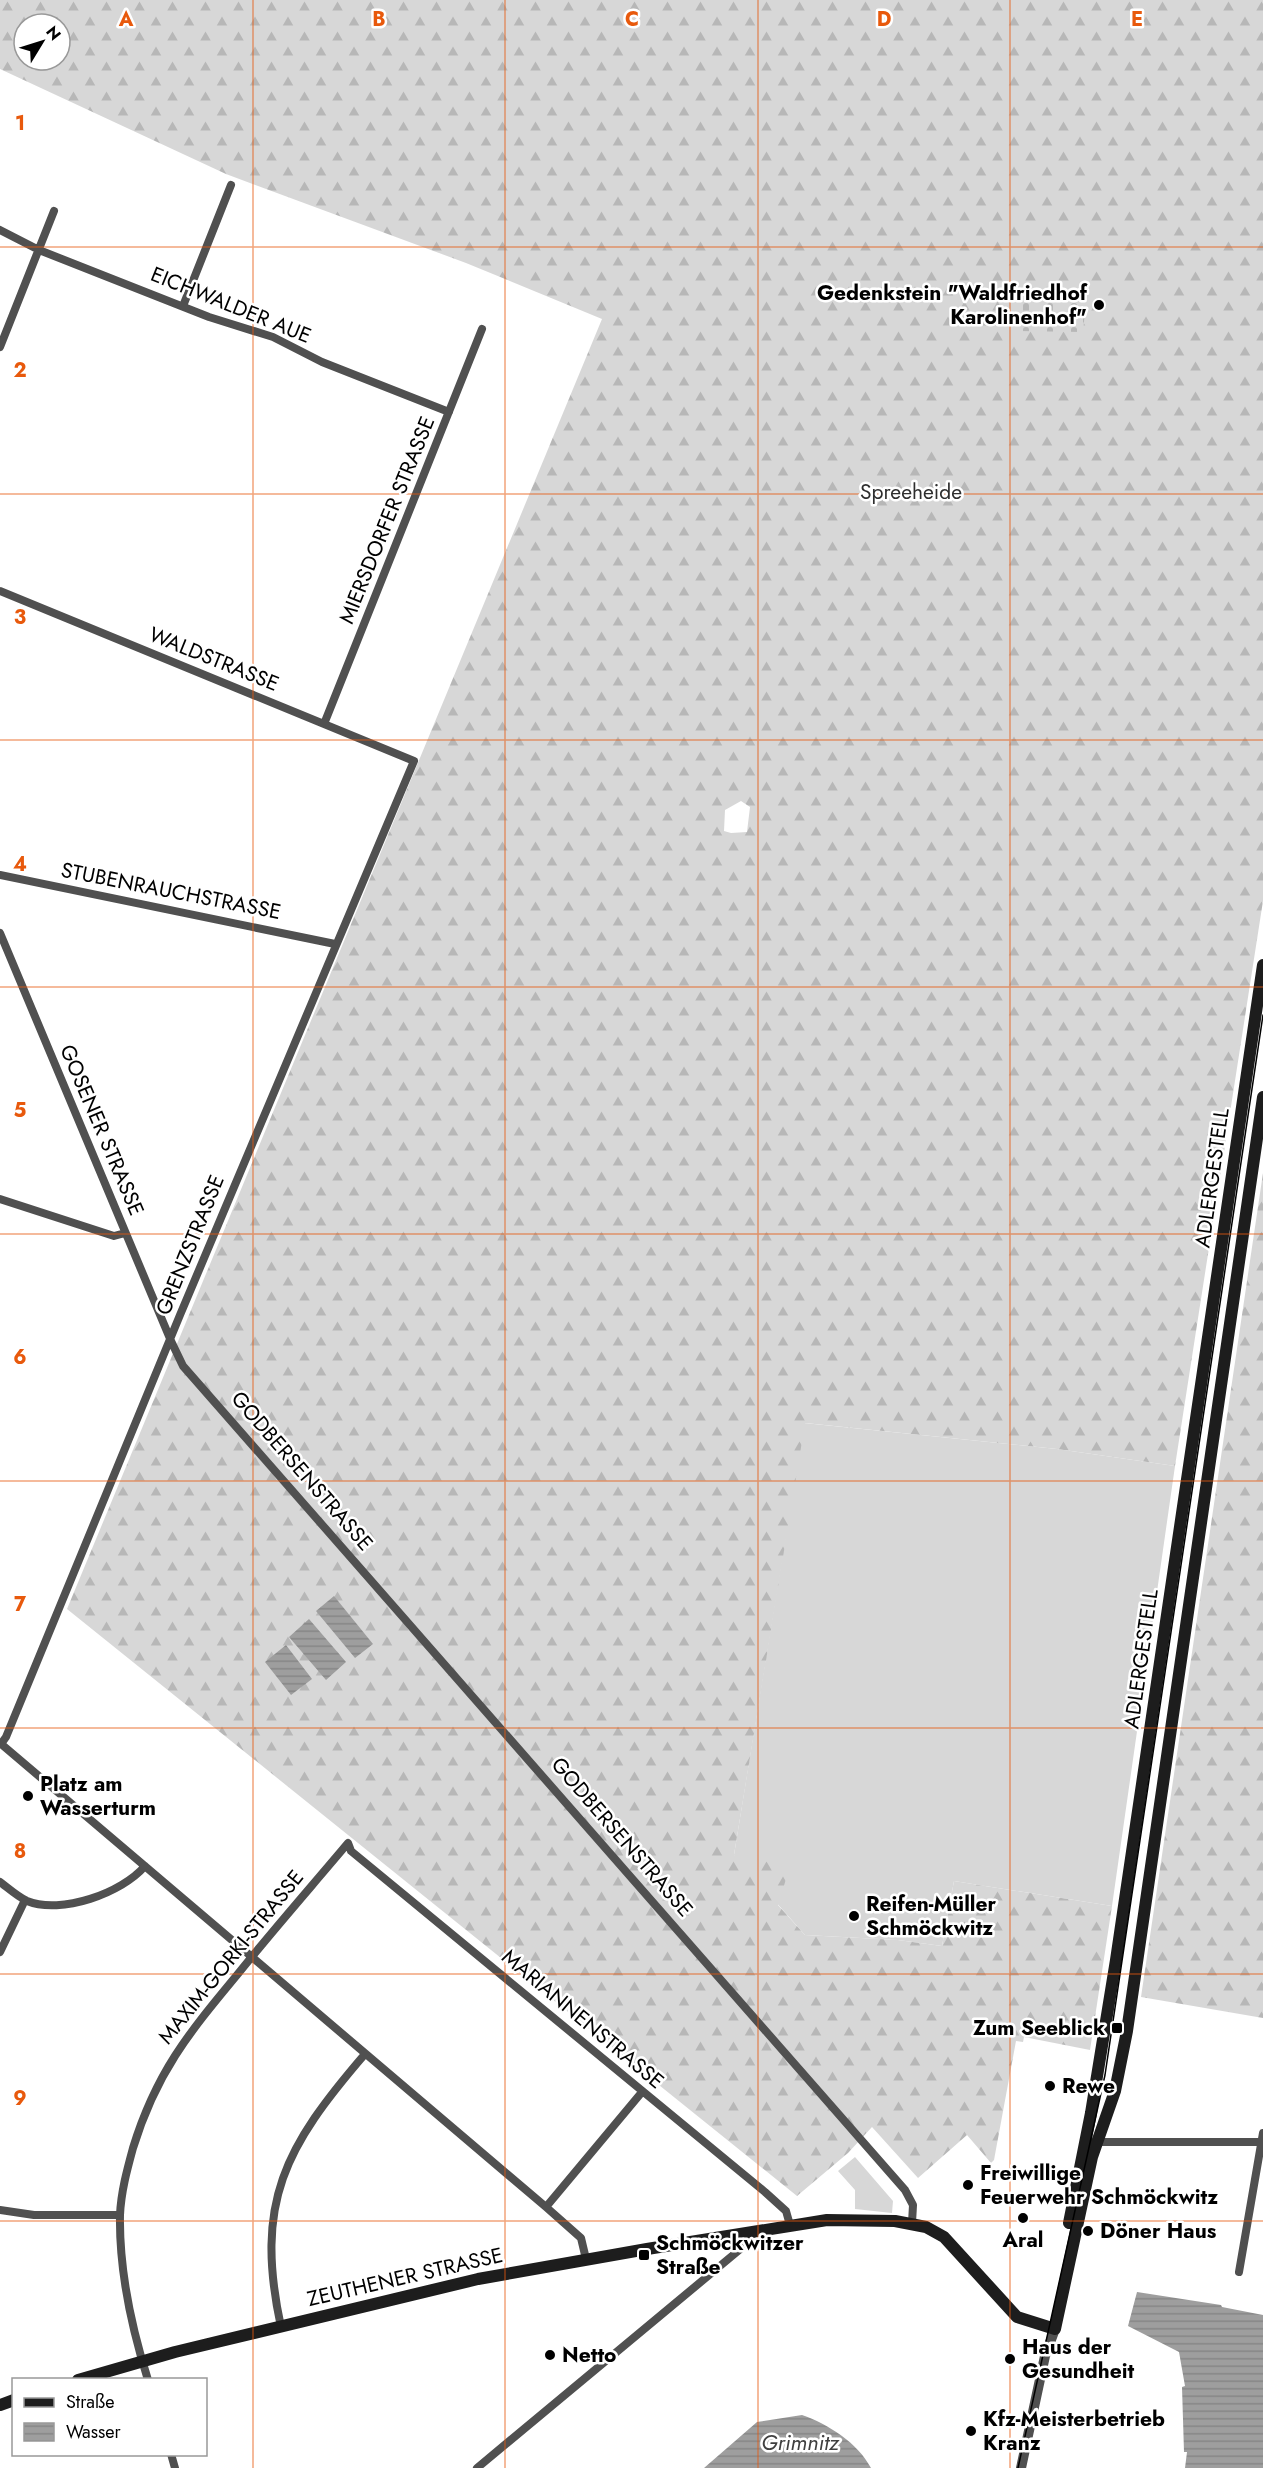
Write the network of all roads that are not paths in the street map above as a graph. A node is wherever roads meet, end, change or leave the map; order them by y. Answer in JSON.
{"nodes":[{"id":1,"x":231,"y":185,"type":"dead end"},
{"id":2,"x":54,"y":211,"type":"dead end"},
{"id":3,"x":0,"y":230,"type":"edge"},
{"id":4,"x":39,"y":250,"type":"junction"},
{"id":5,"x":183,"y":306,"type":"junction"},
{"id":6,"x":482,"y":329,"type":"dead end"},
{"id":7,"x":0,"y":346,"type":"edge"},
{"id":8,"x":449,"y":412,"type":"junction"},
{"id":9,"x":0,"y":591,"type":"edge"},
{"id":10,"x":324,"y":724,"type":"junction"},
{"id":11,"x":414,"y":761,"type":"joint"},
{"id":12,"x":0,"y":875,"type":"edge"},
{"id":13,"x":0,"y":933,"type":"edge"},
{"id":14,"x":335,"y":944,"type":"junction"},
{"id":15,"x":1263,"y":965,"type":"edge"},
{"id":16,"x":1263,"y":1097,"type":"edge"},
{"id":17,"x":0,"y":1199,"type":"edge"},
{"id":18,"x":125,"y":1233,"type":"junction"},
{"id":19,"x":171,"y":1341,"type":"junction"},
{"id":20,"x":0,"y":1743,"type":"edge"},
{"id":21,"x":348,"y":1843,"type":"joint"},
{"id":22,"x":145,"y":1866,"type":"junction"},
{"id":23,"x":0,"y":1882,"type":"edge"},
{"id":24,"x":25,"y":1900,"type":"junction"},
{"id":25,"x":0,"y":1952,"type":"edge"},
{"id":26,"x":248,"y":1961,"type":"junction"},
{"id":27,"x":365,"y":2054,"type":"junction"},
{"id":28,"x":642,"y":2092,"type":"junction"},
{"id":29,"x":1263,"y":2133,"type":"edge"},
{"id":30,"x":1092,"y":2141,"type":"junction"},
{"id":31,"x":1262,"y":2142,"type":"edge"},
{"id":32,"x":546,"y":2207,"type":"junction"},
{"id":33,"x":0,"y":2210,"type":"edge"},
{"id":34,"x":120,"y":2215,"type":"junction"},
{"id":35,"x":912,"y":2223,"type":"junction"},
{"id":36,"x":790,"y":2225,"type":"junction"},
{"id":37,"x":745,"y":2233,"type":"junction"},
{"id":38,"x":586,"y":2259,"type":"junction"},
{"id":39,"x":1239,"y":2272,"type":"dead end"},
{"id":40,"x":281,"y":2327,"type":"junction"},
{"id":41,"x":1051,"y":2328,"type":"junction"},
{"id":42,"x":142,"y":2362,"type":"junction"},
{"id":43,"x":82,"y":2378,"type":"edge"},
{"id":44,"x":148,"y":2378,"type":"edge"},
{"id":45,"x":477,"y":2468,"type":"edge"},
{"id":46,"x":1021,"y":2468,"type":"edge"}],
"edges":[{"from":1,"to":5,"type":"street"},
{"from":2,"to":4,"type":"street"},
{"from":3,"to":4,"type":"street","name":"EICHWALDER AUE"},
{"from":4,"to":5,"type":"street","name":"EICHWALDER AUE"},
{"from":4,"to":7,"type":"street"},
{"from":5,"to":8,"type":"street","name":"EICHWALDER AUE"},
{"from":6,"to":8,"type":"street","name":"MIERSDORFER STRASSE"},
{"from":8,"to":10,"type":"street","name":"MIERSDORFER STRASSE"},
{"from":9,"to":10,"type":"street","name":"WALDSTRASSE"},
{"from":10,"to":11,"type":"street","name":"WALDSTRASSE"},
{"from":11,"to":14,"type":"street","name":"GRENZSTRASSE"},
{"from":12,"to":14,"type":"street","name":"STUBENRAUCHSTRASSE"},
{"from":13,"to":18,"type":"street","name":"GOSENER STRASSE"},
{"from":14,"to":19,"type":"street","name":"GRENZSTRASSE"},
{"from":15,"to":30,"type":"main road","name":"ADLERGESTELL"},
{"from":16,"to":30,"type":"main road","name":"ADLERGESTELL"},
{"from":17,"to":18,"type":"street"},
{"from":18,"to":19,"type":"street","name":"GOSENER STRASSE"},
{"from":19,"to":20,"type":"street","name":"GRENZSTRASSE"},
{"from":19,"to":35,"type":"street","name":"GODBERSENSTRASSE"},
{"from":20,"to":22,"type":"street"},
{"from":21,"to":26,"type":"street","name":"MAXIM-GORKI-STRASSE"},
{"from":21,"to":28,"type":"street","name":"MARIANNENSTRASSE"},
{"from":22,"to":24,"type":"street"},
{"from":22,"to":26,"type":"street"},
{"from":23,"to":24,"type":"street"},
{"from":24,"to":25,"type":"street"},
{"from":26,"to":27,"type":"street"},
{"from":26,"to":34,"type":"street","name":"MAXIM-GORKI-STRASSE"},
{"from":27,"to":32,"type":"street"},
{"from":27,"to":40,"type":"street"},
{"from":28,"to":32,"type":"street"},
{"from":28,"to":36,"type":"street","name":"MARIANNENSTRASSE"},
{"from":29,"to":31,"type":"street"},
{"from":30,"to":31,"type":"street"},
{"from":30,"to":41,"type":"main road","name":"ADLERGESTELL"},
{"from":31,"to":39,"type":"street"},
{"from":32,"to":38,"type":"street"},
{"from":33,"to":34,"type":"street"},
{"from":34,"to":42,"type":"street","name":"MAXIM-GORKI-STRASSE"},
{"from":35,"to":36,"type":"main road","name":"ZEUTHENER STRASSE"},
{"from":35,"to":41,"type":"main road"},
{"from":36,"to":37,"type":"main road","name":"ZEUTHENER STRASSE"},
{"from":37,"to":38,"type":"main road","name":"ZEUTHENER STRASSE"},
{"from":37,"to":45,"type":"street"},
{"from":38,"to":40,"type":"main road","name":"ZEUTHENER STRASSE"},
{"from":40,"to":42,"type":"main road","name":"ZEUTHENER STRASSE"},
{"from":41,"to":46,"type":"street","name":"ADLERGESTELL"},
{"from":42,"to":43,"type":"main road","name":"ZEUTHENER STRASSE"},
{"from":42,"to":44,"type":"street","name":"MAXIM-GORKI-STRASSE"}]}
